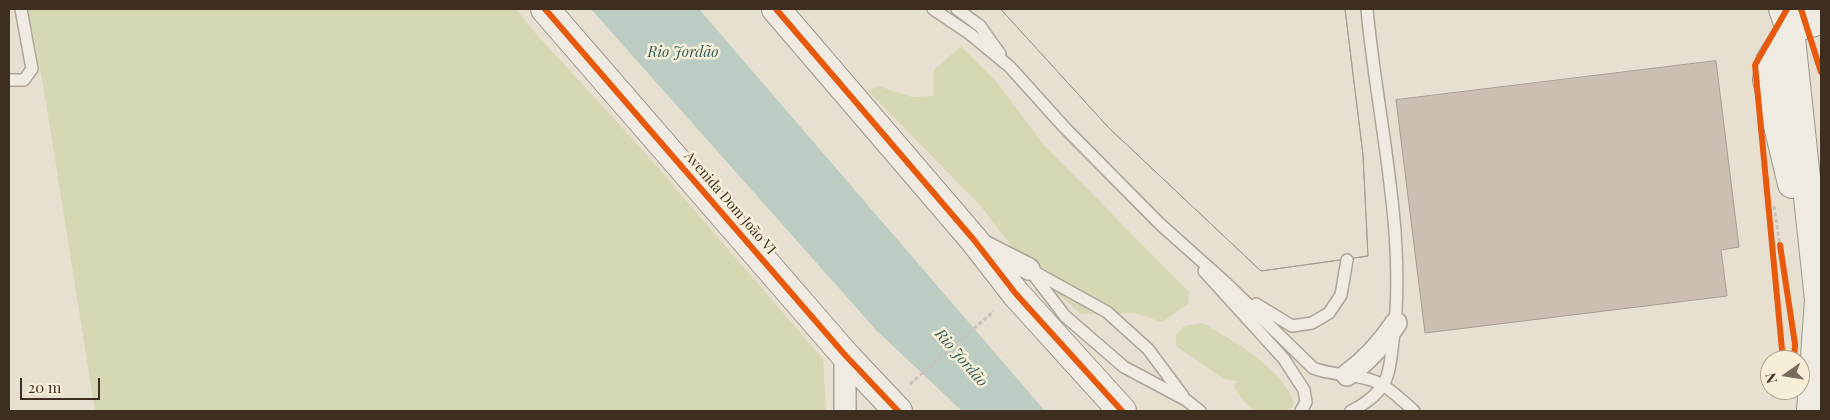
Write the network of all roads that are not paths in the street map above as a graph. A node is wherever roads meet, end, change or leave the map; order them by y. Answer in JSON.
{"nodes":[{"id":1,"x":21,"y":9,"type":"edge"},
{"id":2,"x":545,"y":9,"type":"edge"},
{"id":3,"x":776,"y":9,"type":"edge"},
{"id":4,"x":933,"y":9,"type":"edge"},
{"id":5,"x":957,"y":9,"type":"edge"},
{"id":6,"x":1367,"y":9,"type":"edge"},
{"id":7,"x":1786,"y":19,"type":"edge"},
{"id":8,"x":1821,"y":20,"type":"edge"},
{"id":9,"x":1010,"y":67,"type":"junction"},
{"id":10,"x":9,"y":80,"type":"edge"},
{"id":11,"x":1160,"y":224,"type":"junction"},
{"id":12,"x":974,"y":240,"type":"junction"},
{"id":13,"x":1347,"y":260,"type":"dead end"},
{"id":14,"x":1029,"y":269,"type":"junction"},
{"id":15,"x":1226,"y":283,"type":"junction"},
{"id":16,"x":1396,"y":322,"type":"junction"},
{"id":17,"x":845,"y":355,"type":"junction"},
{"id":18,"x":1347,"y":375,"type":"junction"},
{"id":19,"x":1383,"y":385,"type":"junction"},
{"id":20,"x":1186,"y":400,"type":"junction"},
{"id":21,"x":845,"y":411,"type":"edge"},
{"id":22,"x":898,"y":411,"type":"edge"},
{"id":23,"x":1122,"y":411,"type":"edge"},
{"id":24,"x":1200,"y":411,"type":"edge"},
{"id":25,"x":1301,"y":411,"type":"edge"},
{"id":26,"x":1351,"y":411,"type":"edge"},
{"id":27,"x":1414,"y":411,"type":"edge"},
{"id":28,"x":1811,"y":411,"type":"edge"}],
"edges":[{"from":1,"to":10,"type":"lane"},
{"from":2,"to":17,"type":"main road","name":"Avenida Dom João VI"},
{"from":3,"to":12,"type":"main road"},
{"from":4,"to":9,"type":"lane"},
{"from":5,"to":9,"type":"lane"},
{"from":6,"to":16,"type":"lane"},
{"from":7,"to":8,"type":"main road"},
{"from":7,"to":28,"type":"main road"},
{"from":9,"to":11,"type":"lane"},
{"from":11,"to":15,"type":"lane"},
{"from":11,"to":25,"type":"lane"},
{"from":12,"to":14,"type":"street"},
{"from":12,"to":23,"type":"main road"},
{"from":13,"to":15,"type":"lane"},
{"from":14,"to":20,"type":"lane"},
{"from":14,"to":20,"type":"lane"},
{"from":15,"to":18,"type":"lane"},
{"from":16,"to":18,"type":"street"},
{"from":16,"to":19,"type":"lane"},
{"from":17,"to":21,"type":"street"},
{"from":17,"to":22,"type":"main road","name":"Avenida Dom João VI"},
{"from":18,"to":19,"type":"lane"},
{"from":19,"to":26,"type":"lane"},
{"from":19,"to":27,"type":"lane"},
{"from":20,"to":24,"type":"lane"}]}
